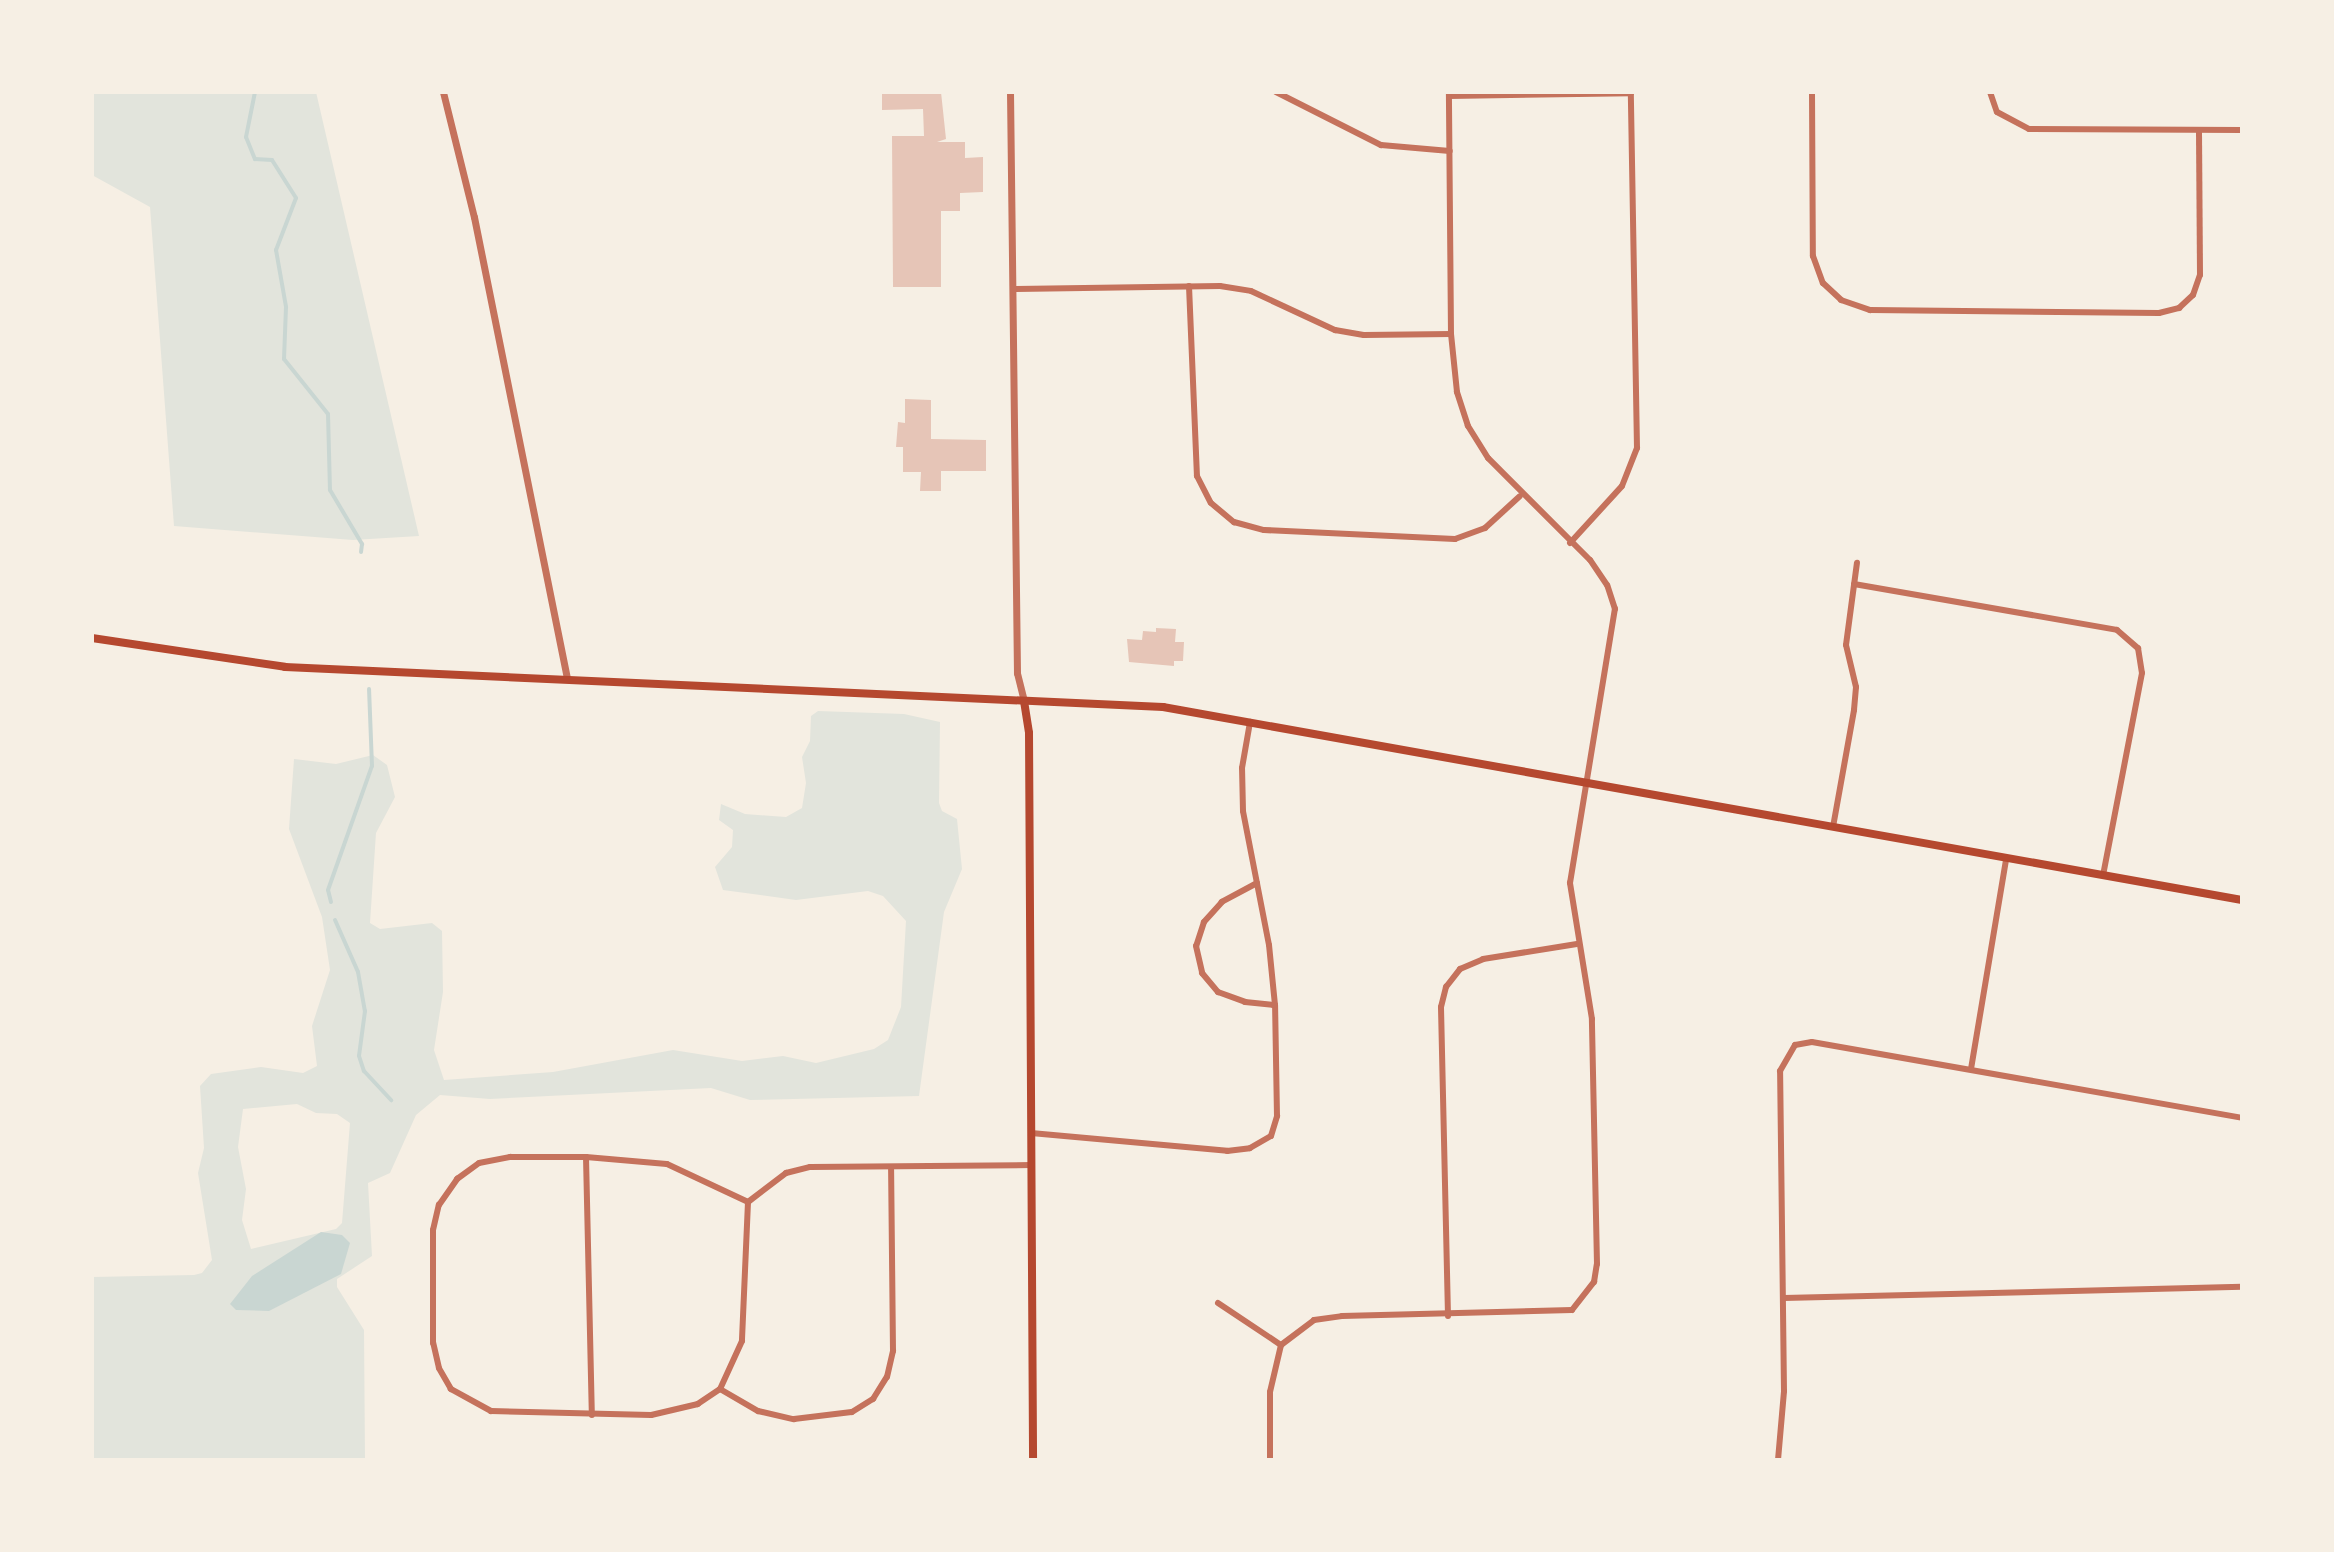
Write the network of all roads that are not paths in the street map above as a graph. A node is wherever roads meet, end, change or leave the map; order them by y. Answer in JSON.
{"nodes":[{"id":1,"x":443,"y":92,"type":"edge"},
{"id":2,"x":1010,"y":92,"type":"edge"},
{"id":3,"x":1276,"y":92,"type":"edge"},
{"id":4,"x":1631,"y":92,"type":"edge"},
{"id":5,"x":1812,"y":92,"type":"edge"},
{"id":6,"x":1990,"y":92,"type":"edge"},
{"id":7,"x":1449,"y":94,"type":"edge"},
{"id":8,"x":2199,"y":130,"type":"junction"},
{"id":9,"x":2242,"y":130,"type":"edge"},
{"id":10,"x":1450,"y":151,"type":"junction"},
{"id":11,"x":1189,"y":286,"type":"junction"},
{"id":12,"x":1013,"y":289,"type":"junction"},
{"id":13,"x":1451,"y":334,"type":"junction"},
{"id":14,"x":1520,"y":496,"type":"junction"},
{"id":15,"x":1570,"y":543,"type":"junction"},
{"id":16,"x":1857,"y":563,"type":"dead end"},
{"id":17,"x":1854,"y":584,"type":"junction"},
{"id":18,"x":92,"y":638,"type":"edge"},
{"id":19,"x":567,"y":679,"type":"junction"},
{"id":20,"x":1024,"y":701,"type":"junction"},
{"id":21,"x":1250,"y":722,"type":"junction"},
{"id":22,"x":1587,"y":783,"type":"junction"},
{"id":23,"x":1833,"y":827,"type":"junction"},
{"id":24,"x":2006,"y":859,"type":"junction"},
{"id":25,"x":2103,"y":875,"type":"junction"},
{"id":26,"x":1257,"y":883,"type":"junction"},
{"id":27,"x":2242,"y":900,"type":"edge"},
{"id":28,"x":1577,"y":944,"type":"junction"},
{"id":29,"x":1275,"y":1005,"type":"junction"},
{"id":30,"x":1971,"y":1069,"type":"junction"},
{"id":31,"x":2242,"y":1118,"type":"edge"},
{"id":32,"x":1031,"y":1133,"type":"junction"},
{"id":33,"x":586,"y":1157,"type":"junction"},
{"id":34,"x":1032,"y":1165,"type":"junction"},
{"id":35,"x":891,"y":1168,"type":"junction"},
{"id":36,"x":748,"y":1202,"type":"junction"},
{"id":37,"x":2242,"y":1287,"type":"edge"},
{"id":38,"x":1784,"y":1298,"type":"junction"},
{"id":39,"x":1218,"y":1303,"type":"dead end"},
{"id":40,"x":1448,"y":1316,"type":"junction"},
{"id":41,"x":1281,"y":1345,"type":"junction"},
{"id":42,"x":720,"y":1389,"type":"junction"},
{"id":43,"x":592,"y":1415,"type":"junction"},
{"id":44,"x":1033,"y":1460,"type":"edge"},
{"id":45,"x":1270,"y":1460,"type":"edge"},
{"id":46,"x":1778,"y":1460,"type":"edge"}],
"edges":[{"from":1,"to":19,"type":"street"},
{"from":2,"to":12,"type":"street"},
{"from":3,"to":10,"type":"street"},
{"from":4,"to":7,"type":"street"},
{"from":4,"to":15,"type":"street"},
{"from":5,"to":8,"type":"street"},
{"from":6,"to":8,"type":"street"},
{"from":7,"to":10,"type":"street"},
{"from":8,"to":9,"type":"street"},
{"from":10,"to":13,"type":"street"},
{"from":11,"to":12,"type":"street"},
{"from":11,"to":13,"type":"street"},
{"from":11,"to":14,"type":"street"},
{"from":12,"to":20,"type":"street"},
{"from":13,"to":14,"type":"street"},
{"from":14,"to":15,"type":"street"},
{"from":15,"to":22,"type":"street"},
{"from":16,"to":17,"type":"street"},
{"from":17,"to":23,"type":"street"},
{"from":17,"to":25,"type":"street"},
{"from":18,"to":19,"type":"main road"},
{"from":19,"to":20,"type":"main road"},
{"from":20,"to":21,"type":"main road"},
{"from":20,"to":32,"type":"main road"},
{"from":21,"to":22,"type":"main road"},
{"from":21,"to":26,"type":"street"},
{"from":22,"to":23,"type":"main road"},
{"from":22,"to":28,"type":"street"},
{"from":23,"to":24,"type":"main road"},
{"from":24,"to":25,"type":"main road"},
{"from":24,"to":30,"type":"street"},
{"from":25,"to":27,"type":"main road"},
{"from":26,"to":29,"type":"street"},
{"from":26,"to":29,"type":"street"},
{"from":28,"to":40,"type":"street"},
{"from":28,"to":40,"type":"street"},
{"from":29,"to":32,"type":"street"},
{"from":30,"to":31,"type":"street"},
{"from":30,"to":38,"type":"street"},
{"from":32,"to":34,"type":"main road"},
{"from":33,"to":36,"type":"street"},
{"from":33,"to":43,"type":"street"},
{"from":33,"to":43,"type":"street"},
{"from":34,"to":35,"type":"street"},
{"from":34,"to":44,"type":"main road"},
{"from":35,"to":36,"type":"street"},
{"from":35,"to":42,"type":"street"},
{"from":36,"to":42,"type":"street"},
{"from":37,"to":38,"type":"street"},
{"from":38,"to":46,"type":"street"},
{"from":39,"to":41,"type":"street"},
{"from":40,"to":41,"type":"street"},
{"from":41,"to":45,"type":"street"},
{"from":42,"to":43,"type":"street"}]}
